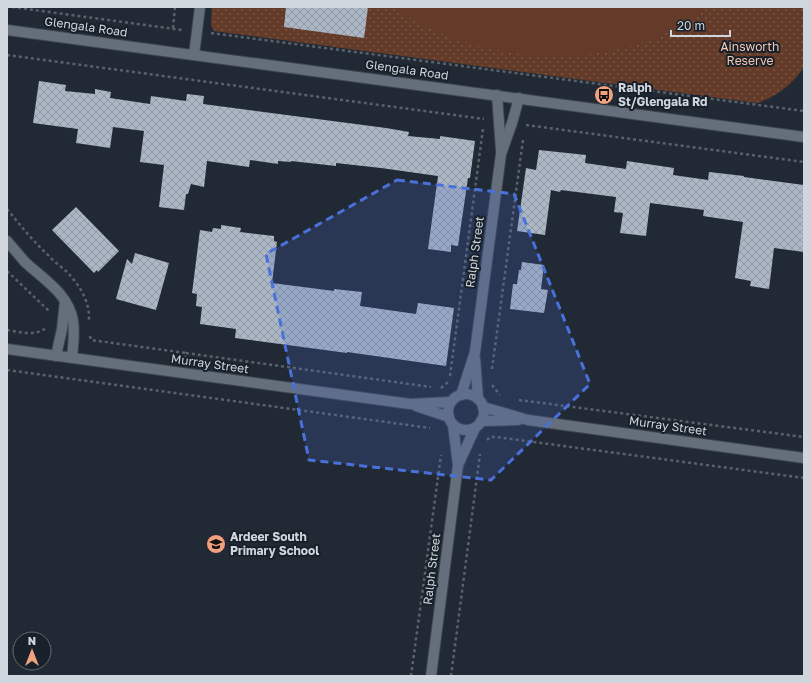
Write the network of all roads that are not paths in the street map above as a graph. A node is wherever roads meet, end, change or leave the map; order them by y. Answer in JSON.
{"nodes":[{"id":1,"x":200,"y":7,"type":"edge"},
{"id":2,"x":7,"y":30,"type":"edge"},
{"id":3,"x":194,"y":55,"type":"junction"},
{"id":4,"x":497,"y":96,"type":"junction"},
{"id":5,"x":519,"y":98,"type":"junction"},
{"id":6,"x":804,"y":137,"type":"edge"},
{"id":7,"x":501,"y":154,"type":"junction"},
{"id":8,"x":7,"y":240,"type":"edge"},
{"id":9,"x":65,"y":301,"type":"junction"},
{"id":10,"x":7,"y":349,"type":"edge"},
{"id":11,"x":475,"y":352,"type":"junction"},
{"id":12,"x":56,"y":356,"type":"junction"},
{"id":13,"x":72,"y":358,"type":"junction"},
{"id":14,"x":461,"y":395,"type":"junction"},
{"id":15,"x":451,"y":402,"type":"junction"},
{"id":16,"x":480,"y":403,"type":"junction"},
{"id":17,"x":410,"y":404,"type":"junction"},
{"id":18,"x":528,"y":420,"type":"junction"},
{"id":19,"x":451,"y":421,"type":"junction"},
{"id":20,"x":478,"y":424,"type":"junction"},
{"id":21,"x":804,"y":458,"type":"edge"},
{"id":22,"x":458,"y":465,"type":"junction"},
{"id":23,"x":431,"y":676,"type":"edge"}],
"edges":[{"from":1,"to":3,"type":"street"},
{"from":2,"to":3,"type":"street","name":"Glengala Road"},
{"from":3,"to":4,"type":"street","name":"Glengala Road"},
{"from":4,"to":5,"type":"street","name":"Glengala Road"},
{"from":4,"to":7,"type":"street","name":"Ralph Street"},
{"from":5,"to":6,"type":"street","name":"Glengala Road"},
{"from":5,"to":7,"type":"street","name":"Ralph Street"},
{"from":7,"to":11,"type":"street","name":"Ralph Street"},
{"from":8,"to":9,"type":"street"},
{"from":9,"to":12,"type":"street"},
{"from":9,"to":13,"type":"street"},
{"from":10,"to":12,"type":"street","name":"Murray Street"},
{"from":11,"to":14,"type":"street","name":"Ralph Street"},
{"from":11,"to":16,"type":"street","name":"Ralph Street"},
{"from":12,"to":13,"type":"street","name":"Murray Street"},
{"from":13,"to":17,"type":"street","name":"Murray Street"},
{"from":14,"to":15,"type":"street"},
{"from":14,"to":16,"type":"street"},
{"from":15,"to":17,"type":"street","name":"Murray Street"},
{"from":15,"to":19,"type":"street"},
{"from":16,"to":18,"type":"street","name":"Murray Street"},
{"from":16,"to":20,"type":"street"},
{"from":17,"to":19,"type":"street","name":"Murray Street"},
{"from":18,"to":20,"type":"street","name":"Murray Street"},
{"from":18,"to":21,"type":"street","name":"Murray Street"},
{"from":19,"to":20,"type":"street"},
{"from":19,"to":22,"type":"street","name":"Ralph Street"},
{"from":20,"to":22,"type":"street","name":"Ralph Street"},
{"from":22,"to":23,"type":"street","name":"Ralph Street"}]}
